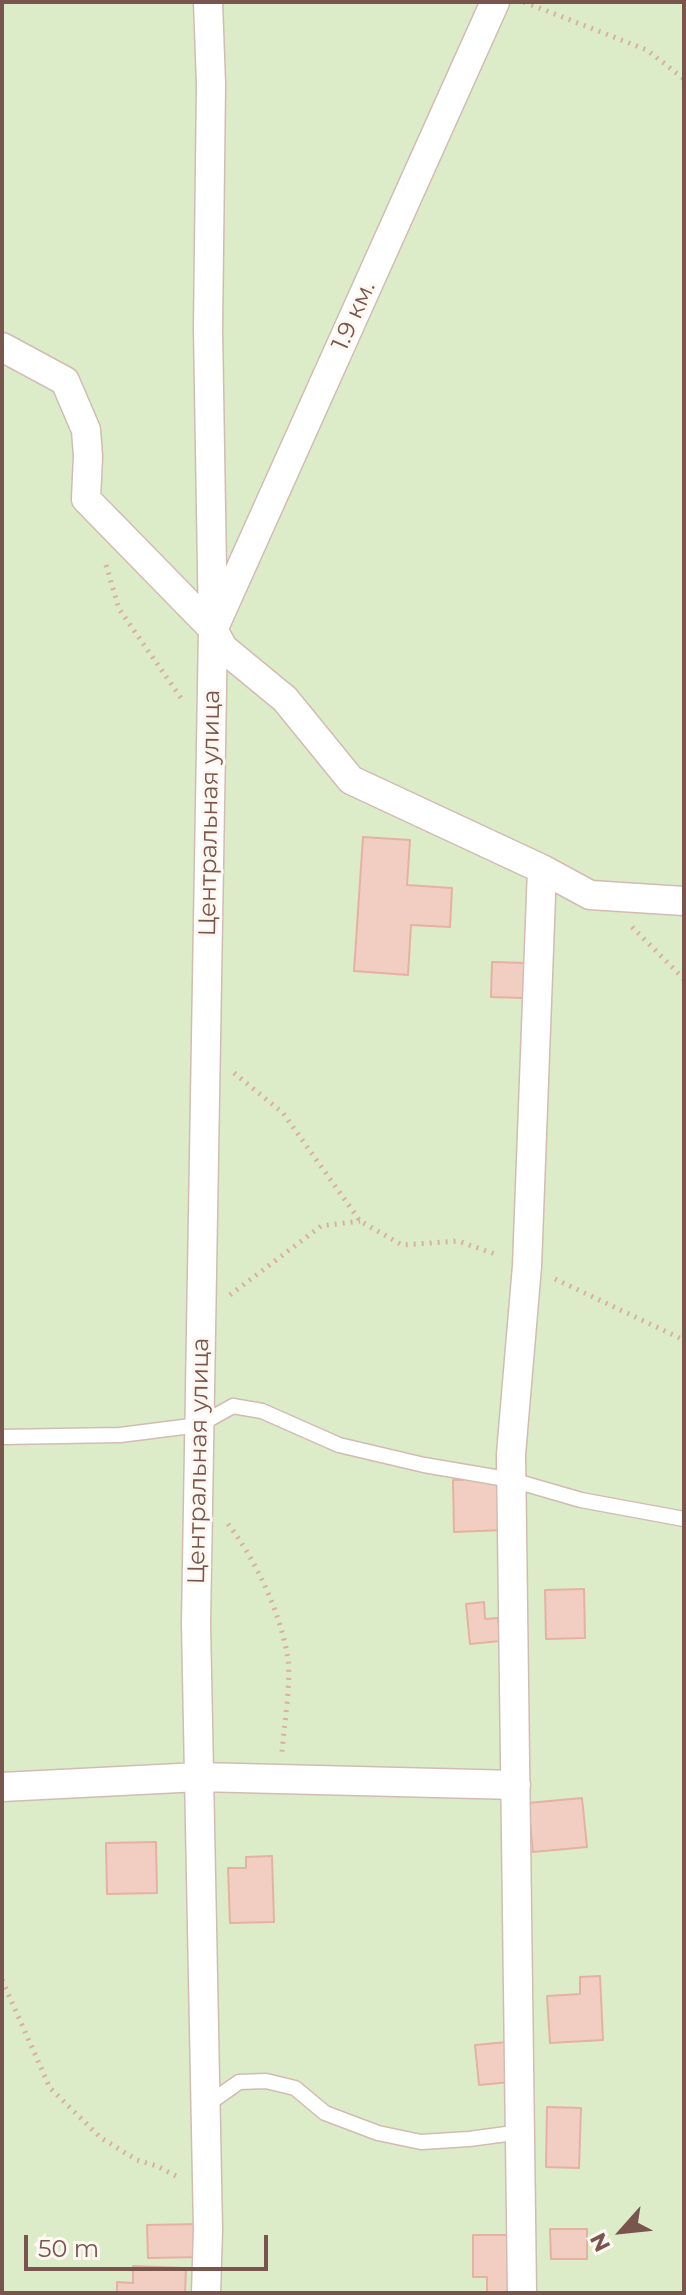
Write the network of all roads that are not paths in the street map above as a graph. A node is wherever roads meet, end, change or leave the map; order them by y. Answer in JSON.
{"nodes":[{"id":1,"x":208,"y":2,"type":"edge"},
{"id":2,"x":495,"y":2,"type":"edge"},
{"id":3,"x":2,"y":347,"type":"edge"},
{"id":4,"x":213,"y":629,"type":"junction"},
{"id":5,"x":542,"y":869,"type":"junction"},
{"id":6,"x":684,"y":901,"type":"edge"},
{"id":7,"x":199,"y":1425,"type":"junction"},
{"id":8,"x":2,"y":1437,"type":"edge"},
{"id":9,"x":512,"y":1480,"type":"junction"},
{"id":10,"x":684,"y":1519,"type":"edge"},
{"id":11,"x":199,"y":1777,"type":"junction"},
{"id":12,"x":516,"y":1785,"type":"junction"},
{"id":13,"x":2,"y":1787,"type":"edge"},
{"id":14,"x":205,"y":2106,"type":"junction"},
{"id":15,"x":522,"y":2131,"type":"junction"},
{"id":16,"x":206,"y":2293,"type":"edge"},
{"id":17,"x":522,"y":2293,"type":"edge"}],
"edges":[{"from":1,"to":4,"type":"street","name":"Центральная улица"},
{"from":2,"to":4,"type":"street","name":"1.9 км."},
{"from":3,"to":4,"type":"street"},
{"from":4,"to":5,"type":"street"},
{"from":4,"to":7,"type":"street","name":"Центральная улица"},
{"from":5,"to":6,"type":"street"},
{"from":5,"to":9,"type":"street"},
{"from":7,"to":8,"type":"lane"},
{"from":7,"to":9,"type":"lane"},
{"from":7,"to":11,"type":"street","name":"Центральная улица"},
{"from":9,"to":10,"type":"lane"},
{"from":9,"to":12,"type":"street"},
{"from":11,"to":12,"type":"street"},
{"from":11,"to":13,"type":"street"},
{"from":11,"to":14,"type":"street","name":"Центральная улица"},
{"from":12,"to":15,"type":"street"},
{"from":14,"to":15,"type":"lane"},
{"from":14,"to":16,"type":"street","name":"Центральная улица"},
{"from":15,"to":17,"type":"street"}]}
